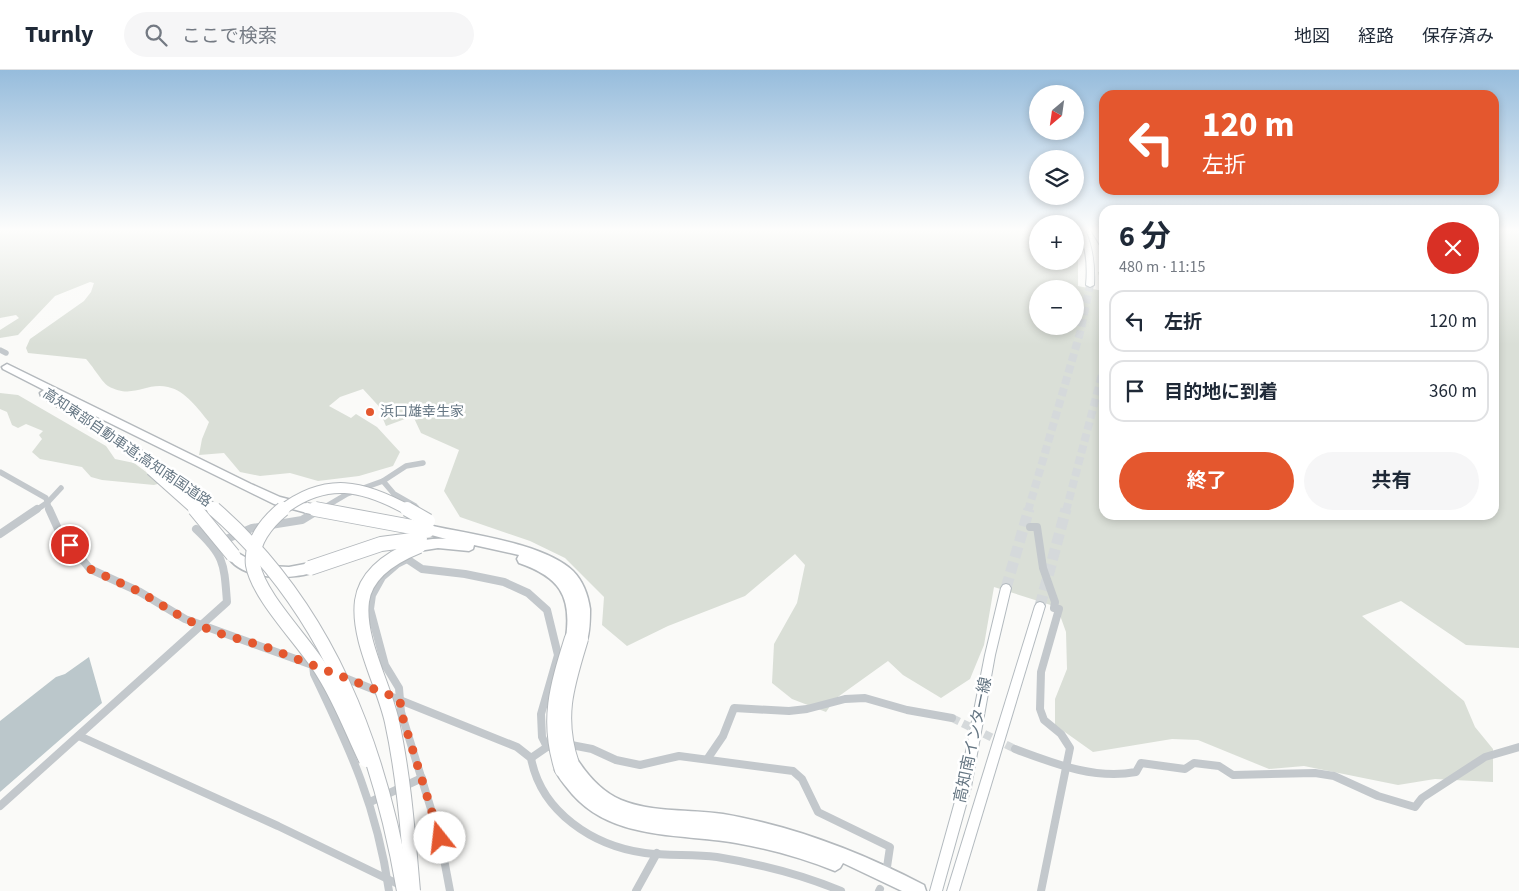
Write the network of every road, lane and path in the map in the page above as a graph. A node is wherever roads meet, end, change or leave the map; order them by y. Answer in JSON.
{"nodes":[{"id":1,"x":1092,"y":268,"type":"edge"},
{"id":2,"x":1090,"y":286,"type":"tunnel mouth"},
{"id":3,"x":3,"y":365,"type":"edge"},
{"id":4,"x":423,"y":463,"type":"dead end"},
{"id":5,"x":154,"y":468,"type":"junction"},
{"id":6,"x":0,"y":472,"type":"edge"},
{"id":7,"x":383,"y":481,"type":"junction"},
{"id":8,"x":61,"y":488,"type":"dead end"},
{"id":9,"x":48,"y":502,"type":"junction"},
{"id":10,"x":1030,"y":527,"type":"dead end"},
{"id":11,"x":196,"y":528,"type":"dead end"},
{"id":12,"x":0,"y":534,"type":"edge"},
{"id":13,"x":424,"y":534,"type":"junction"},
{"id":14,"x":214,"y":545,"type":"junction"},
{"id":15,"x":407,"y":559,"type":"junction"},
{"id":16,"x":1006,"y":588,"type":"tunnel mouth"},
{"id":17,"x":1040,"y":606,"type":"tunnel mouth"},
{"id":18,"x":201,"y":626,"type":"junction"},
{"id":19,"x":576,"y":638,"type":"junction"},
{"id":20,"x":313,"y":665,"type":"junction"},
{"id":21,"x":400,"y":699,"type":"junction"},
{"id":22,"x":952,"y":718,"type":"tunnel mouth"},
{"id":23,"x":78,"y":736,"type":"junction"},
{"id":24,"x":547,"y":747,"type":"junction"},
{"id":25,"x":1519,"y":747,"type":"edge"},
{"id":26,"x":1015,"y":749,"type":"tunnel mouth"},
{"id":27,"x":531,"y":758,"type":"junction"},
{"id":28,"x":708,"y":758,"type":"junction"},
{"id":29,"x":567,"y":767,"type":"junction"},
{"id":30,"x":1067,"y":767,"type":"junction"},
{"id":31,"x":422,"y":778,"type":"junction"},
{"id":32,"x":376,"y":797,"type":"junction"},
{"id":33,"x":0,"y":806,"type":"edge"},
{"id":34,"x":657,"y":853,"type":"junction"},
{"id":35,"x":887,"y":868,"type":"dead end"},
{"id":36,"x":388,"y":880,"type":"junction"},
{"id":37,"x":390,"y":891,"type":"edge"},
{"id":38,"x":404,"y":891,"type":"edge"},
{"id":39,"x":413,"y":891,"type":"edge"},
{"id":40,"x":450,"y":891,"type":"edge"},
{"id":41,"x":636,"y":891,"type":"edge"},
{"id":42,"x":841,"y":891,"type":"edge"},
{"id":43,"x":904,"y":891,"type":"edge"},
{"id":44,"x":918,"y":891,"type":"edge"},
{"id":45,"x":936,"y":891,"type":"edge"},
{"id":46,"x":953,"y":891,"type":"edge"},
{"id":47,"x":1041,"y":891,"type":"edge"}],
"edges":[{"from":1,"to":2,"type":"main road"},
{"from":3,"to":5,"type":"highway","name":"高知東部自動車道;高知南国道路"},
{"from":3,"to":13,"type":"highway","bridge":true},
{"from":4,"to":7,"type":"street"},
{"from":5,"to":13,"type":"highway","bridge":true},
{"from":5,"to":32,"type":"highway","name":"高知東部自動車道;高知南国道路","bridge":true},
{"from":6,"to":9,"type":"street"},
{"from":7,"to":14,"type":"street"},
{"from":7,"to":15,"type":"street"},
{"from":8,"to":9,"type":"street"},
{"from":9,"to":12,"type":"street"},
{"from":9,"to":18,"type":"street"},
{"from":10,"to":30,"type":"street"},
{"from":11,"to":14,"type":"street"},
{"from":13,"to":19,"type":"highway"},
{"from":13,"to":19,"type":"highway"},
{"from":13,"to":32,"type":"highway","bridge":true},
{"from":13,"to":39,"type":"highway","bridge":true},
{"from":14,"to":18,"type":"street"},
{"from":15,"to":21,"type":"street"},
{"from":15,"to":24,"type":"street"},
{"from":16,"to":45,"type":"main road","name":"高知南インター線"},
{"from":17,"to":46,"type":"main road","name":"高知南インター線"},
{"from":18,"to":20,"type":"street"},
{"from":18,"to":23,"type":"street"},
{"from":19,"to":29,"type":"highway","bridge":true},
{"from":20,"to":21,"type":"street"},
{"from":20,"to":32,"type":"street"},
{"from":21,"to":27,"type":"street"},
{"from":21,"to":31,"type":"street"},
{"from":22,"to":28,"type":"street"},
{"from":23,"to":33,"type":"street"},
{"from":23,"to":36,"type":"street"},
{"from":24,"to":27,"type":"street"},
{"from":24,"to":28,"type":"street"},
{"from":25,"to":30,"type":"street"},
{"from":26,"to":30,"type":"street"},
{"from":27,"to":34,"type":"street"},
{"from":28,"to":35,"type":"street"},
{"from":29,"to":43,"type":"highway"},
{"from":29,"to":44,"type":"highway"},
{"from":30,"to":47,"type":"street"},
{"from":31,"to":32,"type":"street"},
{"from":31,"to":40,"type":"street"},
{"from":32,"to":36,"type":"street"},
{"from":32,"to":38,"type":"highway","name":"高知東部自動車道;高知南国道路","bridge":true},
{"from":34,"to":41,"type":"street"},
{"from":34,"to":42,"type":"street"},
{"from":36,"to":37,"type":"street"},
{"from":36,"to":39,"type":"street"}]}
